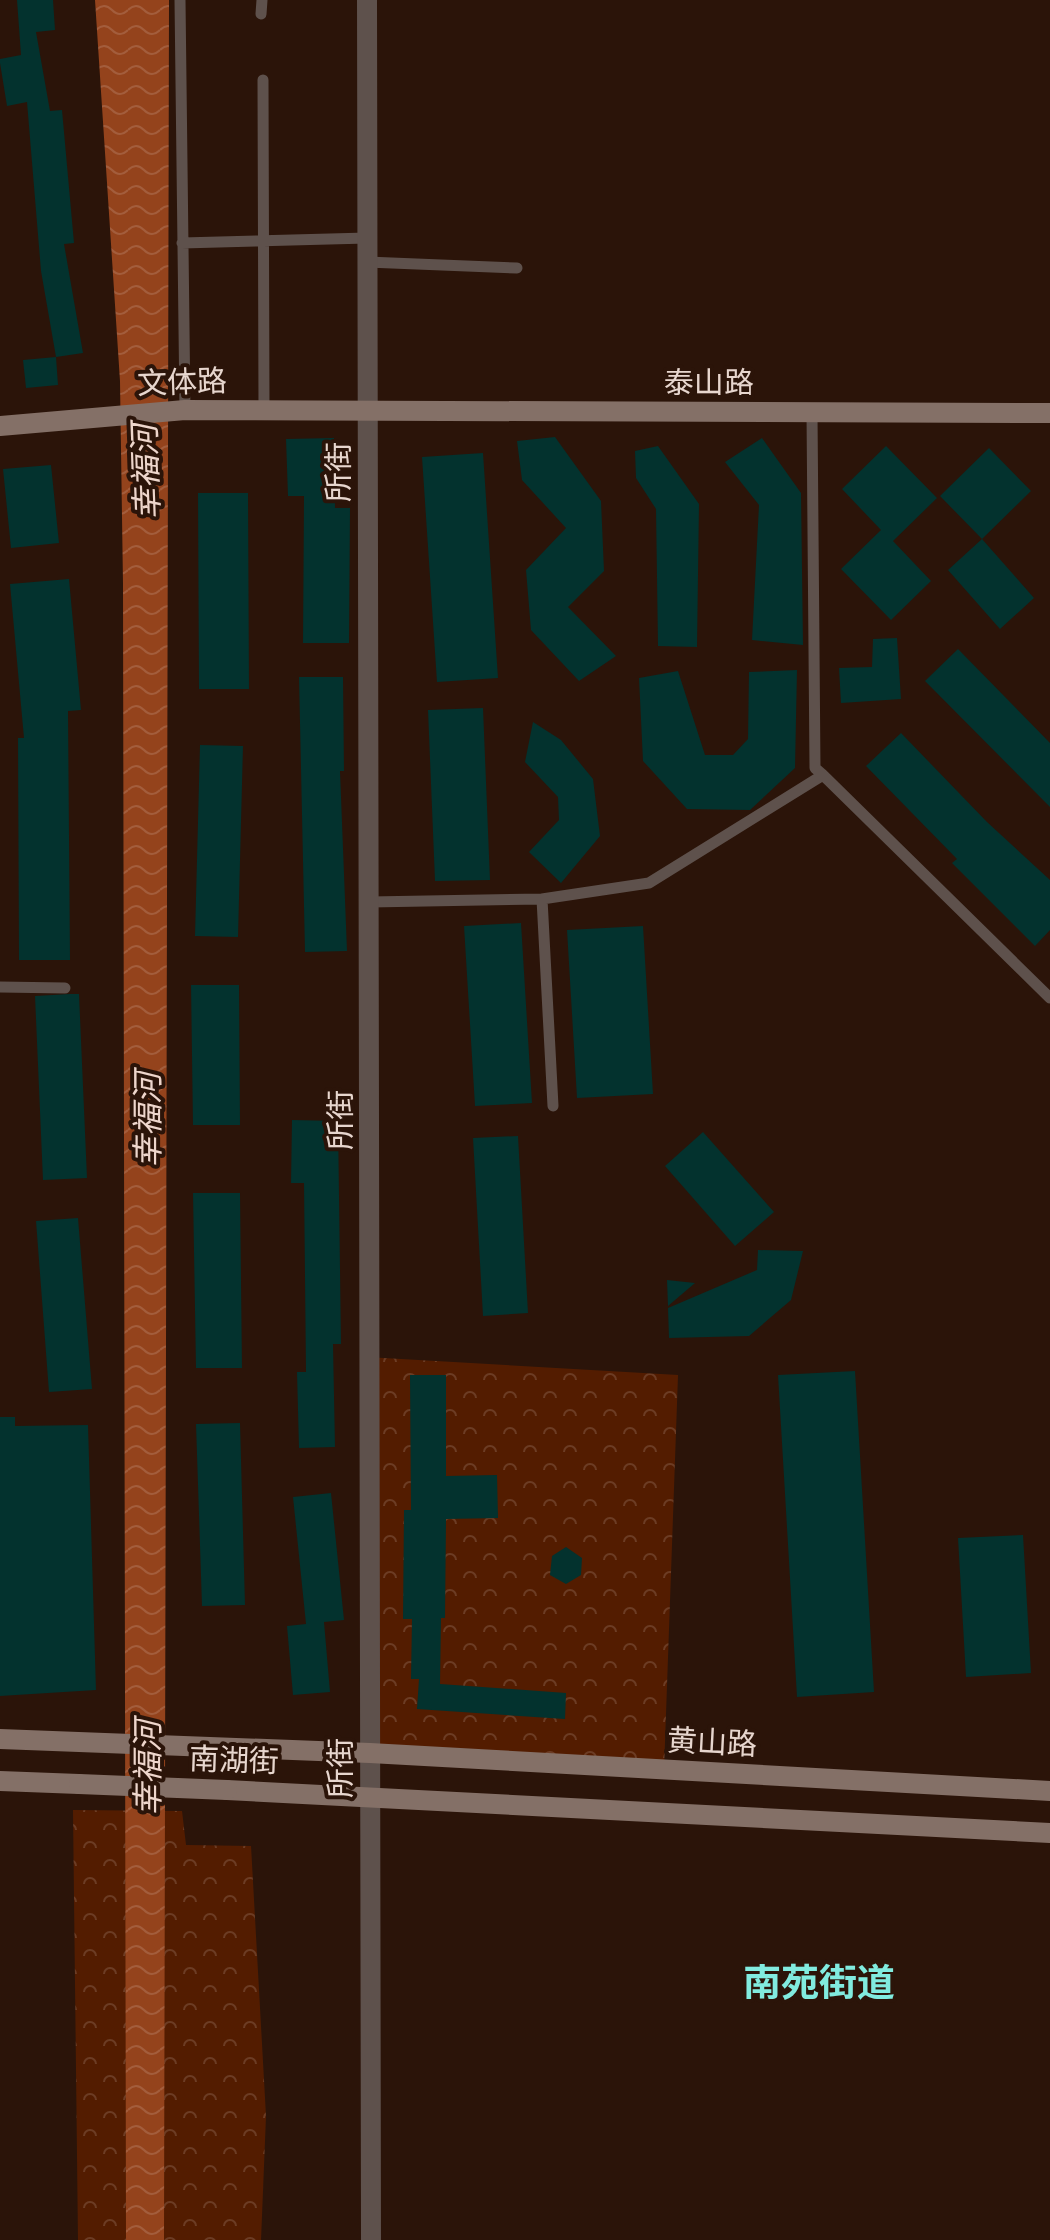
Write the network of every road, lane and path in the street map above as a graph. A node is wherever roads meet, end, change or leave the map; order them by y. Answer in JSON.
{"nodes":[{"id":1,"x":180,"y":0,"type":"edge"},
{"id":2,"x":262,"y":0,"type":"edge"},
{"id":3,"x":367,"y":0,"type":"edge"},
{"id":4,"x":261,"y":14,"type":"dead end"},
{"id":5,"x":263,"y":80,"type":"dead end"},
{"id":6,"x":367,"y":238,"type":"junction"},
{"id":7,"x":263,"y":241,"type":"junction"},
{"id":8,"x":182,"y":243,"type":"junction"},
{"id":9,"x":367,"y":262,"type":"junction"},
{"id":10,"x":517,"y":268,"type":"dead end"},
{"id":11,"x":264,"y":410,"type":"junction"},
{"id":12,"x":367,"y":410,"type":"junction"},
{"id":13,"x":179,"y":411,"type":"junction"},
{"id":14,"x":812,"y":413,"type":"junction"},
{"id":15,"x":1050,"y":413,"type":"edge"},
{"id":16,"x":0,"y":426,"type":"edge"},
{"id":17,"x":823,"y":775,"type":"junction"},
{"id":18,"x":542,"y":899,"type":"junction"},
{"id":19,"x":370,"y":902,"type":"junction"},
{"id":20,"x":0,"y":987,"type":"edge"},
{"id":21,"x":65,"y":988,"type":"dead end"},
{"id":22,"x":1050,"y":998,"type":"edge"},
{"id":23,"x":553,"y":1106,"type":"dead end"},
{"id":24,"x":0,"y":1739,"type":"edge"},
{"id":25,"x":370,"y":1753,"type":"junction"},
{"id":26,"x":0,"y":1781,"type":"edge"},
{"id":27,"x":1050,"y":1791,"type":"edge"},
{"id":28,"x":370,"y":1795,"type":"junction"},
{"id":29,"x":1050,"y":1833,"type":"edge"},
{"id":30,"x":371,"y":2240,"type":"edge"}],
"edges":[{"from":1,"to":8,"type":"lane"},
{"from":2,"to":4,"type":"lane"},
{"from":3,"to":6,"type":"street","name":"所街"},
{"from":5,"to":7,"type":"lane"},
{"from":6,"to":7,"type":"lane"},
{"from":6,"to":9,"type":"street","name":"所街"},
{"from":7,"to":8,"type":"lane"},
{"from":7,"to":11,"type":"lane"},
{"from":8,"to":13,"type":"lane"},
{"from":9,"to":10,"type":"lane"},
{"from":9,"to":12,"type":"street","name":"所街"},
{"from":11,"to":12,"type":"main road","name":"文体路"},
{"from":11,"to":13,"type":"main road","name":"文体路"},
{"from":12,"to":14,"type":"main road","name":"泰山路"},
{"from":12,"to":19,"type":"street","name":"所街"},
{"from":13,"to":16,"type":"main road","name":"文体路"},
{"from":14,"to":15,"type":"main road","name":"泰山路"},
{"from":14,"to":17,"type":"lane"},
{"from":17,"to":18,"type":"lane"},
{"from":17,"to":22,"type":"lane"},
{"from":18,"to":19,"type":"lane"},
{"from":18,"to":23,"type":"lane"},
{"from":19,"to":25,"type":"street","name":"所街"},
{"from":20,"to":21,"type":"lane"},
{"from":24,"to":25,"type":"main road","name":"南湖街"},
{"from":25,"to":27,"type":"main road","name":"黄山路"},
{"from":25,"to":28,"type":"street","name":"所街"},
{"from":26,"to":28,"type":"main road","name":"南湖街","bridge":true},
{"from":28,"to":29,"type":"main road"},
{"from":28,"to":30,"type":"street","name":"所街"}]}
